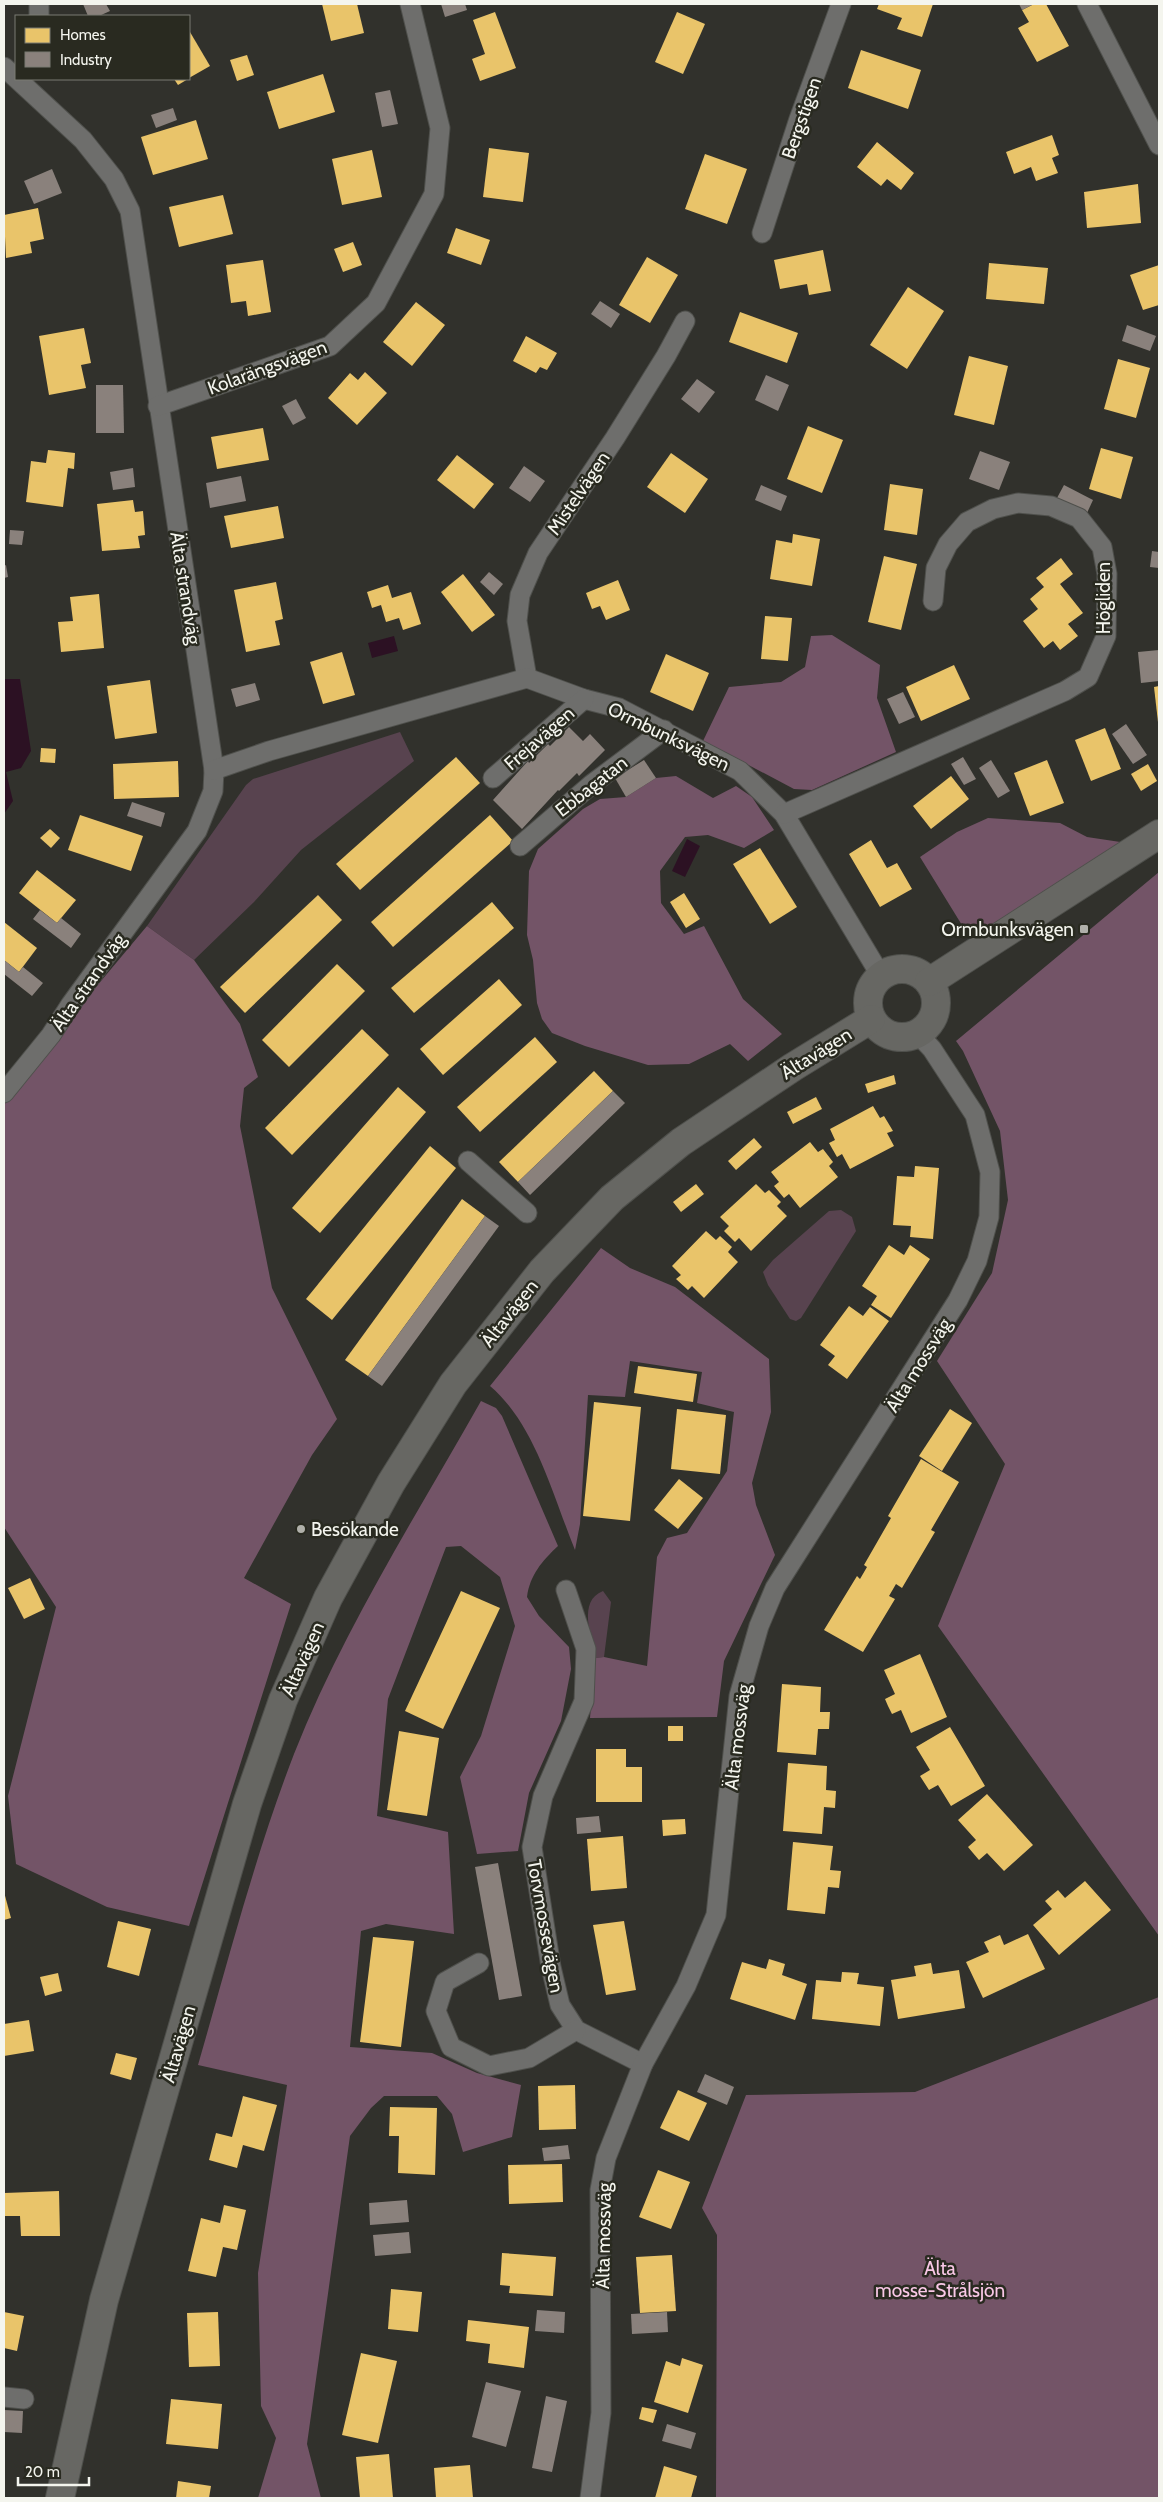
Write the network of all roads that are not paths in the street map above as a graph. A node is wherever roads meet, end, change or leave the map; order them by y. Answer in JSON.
{"nodes":[{"id":1,"x":410,"y":4,"type":"edge"},
{"id":2,"x":841,"y":4,"type":"edge"},
{"id":3,"x":1087,"y":4,"type":"edge"},
{"id":4,"x":21,"y":80,"type":"edge"},
{"id":5,"x":1159,"y":145,"type":"edge"},
{"id":6,"x":762,"y":233,"type":"dead end"},
{"id":7,"x":685,"y":321,"type":"dead end"},
{"id":8,"x":158,"y":406,"type":"junction"},
{"id":9,"x":933,"y":601,"type":"dead end"},
{"id":10,"x":528,"y":678,"type":"junction"},
{"id":11,"x":584,"y":699,"type":"junction"},
{"id":12,"x":664,"y":730,"type":"junction"},
{"id":13,"x":214,"y":770,"type":"junction"},
{"id":14,"x":493,"y":778,"type":"dead end"},
{"id":15,"x":784,"y":814,"type":"junction"},
{"id":16,"x":1159,"y":834,"type":"edge"},
{"id":17,"x":520,"y":846,"type":"dead end"},
{"id":18,"x":881,"y":976,"type":"junction"},
{"id":19,"x":929,"y":982,"type":"junction"},
{"id":20,"x":871,"y":1018,"type":"junction"},
{"id":21,"x":918,"y":1034,"type":"junction"},
{"id":22,"x":4,"y":1093,"type":"edge"},
{"id":23,"x":468,"y":1161,"type":"dead end"},
{"id":24,"x":527,"y":1213,"type":"dead end"},
{"id":25,"x":566,"y":1590,"type":"dead end"},
{"id":26,"x":479,"y":1963,"type":"dead end"},
{"id":27,"x":576,"y":2030,"type":"junction"},
{"id":28,"x":643,"y":2064,"type":"junction"},
{"id":29,"x":4,"y":2397,"type":"edge"},
{"id":30,"x":24,"y":2399,"type":"dead end"},
{"id":31,"x":60,"y":2498,"type":"edge"},
{"id":32,"x":590,"y":2498,"type":"edge"}],
"edges":[{"from":1,"to":8,"type":"street","name":"Kolarängsvägen"},
{"from":2,"to":6,"type":"street","name":"Bergstigen"},
{"from":3,"to":5,"type":"street"},
{"from":4,"to":8,"type":"street","name":"Älta strandväg"},
{"from":7,"to":10,"type":"street","name":"Mistelvägen"},
{"from":8,"to":13,"type":"street","name":"Älta strandväg"},
{"from":9,"to":15,"type":"street","name":"Högliden"},
{"from":10,"to":11,"type":"street","name":"Ormbunksvägen"},
{"from":10,"to":13,"type":"street"},
{"from":11,"to":12,"type":"street","name":"Ormbunksvägen"},
{"from":11,"to":14,"type":"street","name":"Frejavägen"},
{"from":12,"to":15,"type":"street","name":"Ormbunksvägen"},
{"from":12,"to":17,"type":"street","name":"Ebbagatan"},
{"from":13,"to":22,"type":"street","name":"Älta strandväg"},
{"from":15,"to":18,"type":"street","name":"Ormbunksvägen"},
{"from":16,"to":19,"type":"main road"},
{"from":18,"to":19,"type":"main road"},
{"from":18,"to":20,"type":"main road"},
{"from":19,"to":21,"type":"main road"},
{"from":20,"to":21,"type":"main road"},
{"from":20,"to":31,"type":"main road","name":"Ältavägen"},
{"from":21,"to":28,"type":"street","name":"Älta mossväg"},
{"from":23,"to":24,"type":"street"},
{"from":25,"to":27,"type":"street","name":"Torvmossevägen"},
{"from":26,"to":27,"type":"street"},
{"from":27,"to":28,"type":"street"},
{"from":28,"to":32,"type":"street","name":"Älta mossväg"},
{"from":29,"to":30,"type":"street"}]}
